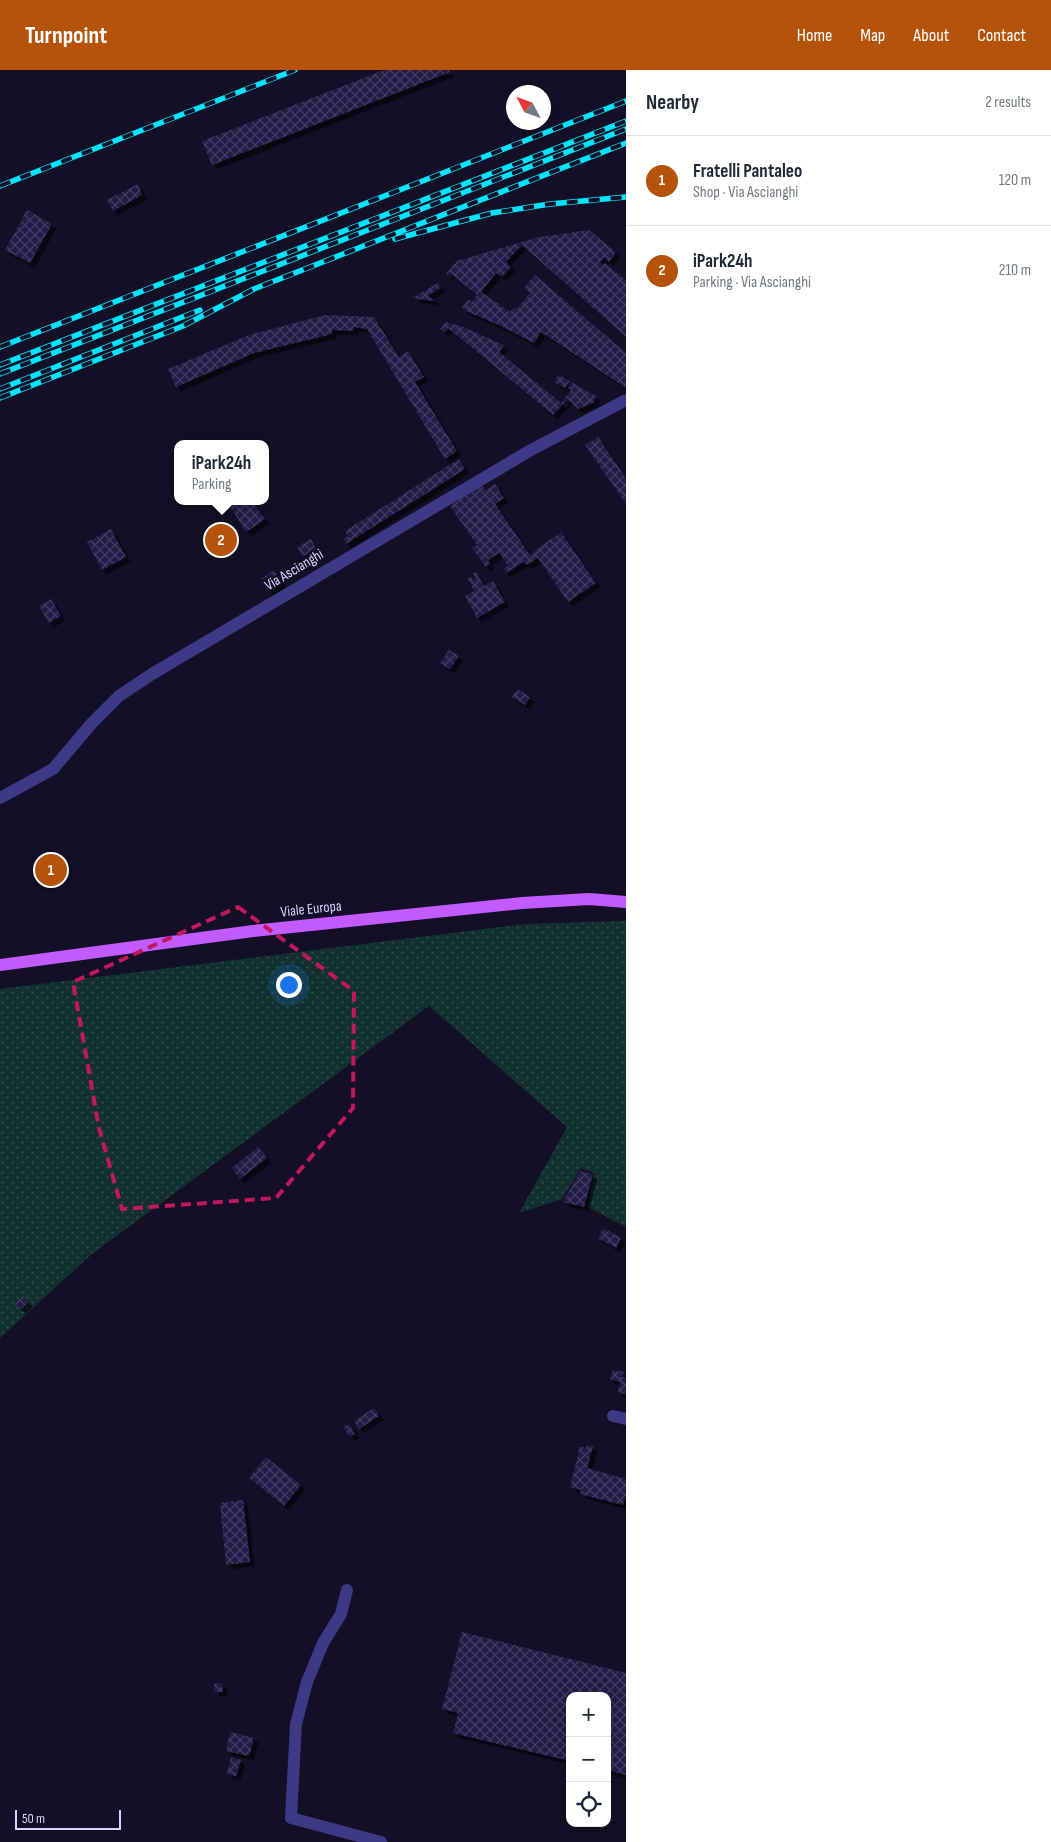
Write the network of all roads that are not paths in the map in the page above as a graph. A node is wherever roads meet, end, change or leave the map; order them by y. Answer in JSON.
{"nodes":[{"id":1,"x":626,"y":400,"type":"edge"},
{"id":2,"x":0,"y":798,"type":"edge"},
{"id":3,"x":626,"y":902,"type":"edge"},
{"id":4,"x":0,"y":965,"type":"edge"},
{"id":5,"x":347,"y":1590,"type":"dead end"},
{"id":6,"x":381,"y":1842,"type":"edge"}],
"edges":[{"from":1,"to":2,"type":"street","name":"Via Ascianghi"},
{"from":3,"to":4,"type":"main road","name":"Viale Europa"},
{"from":5,"to":6,"type":"street"}]}
